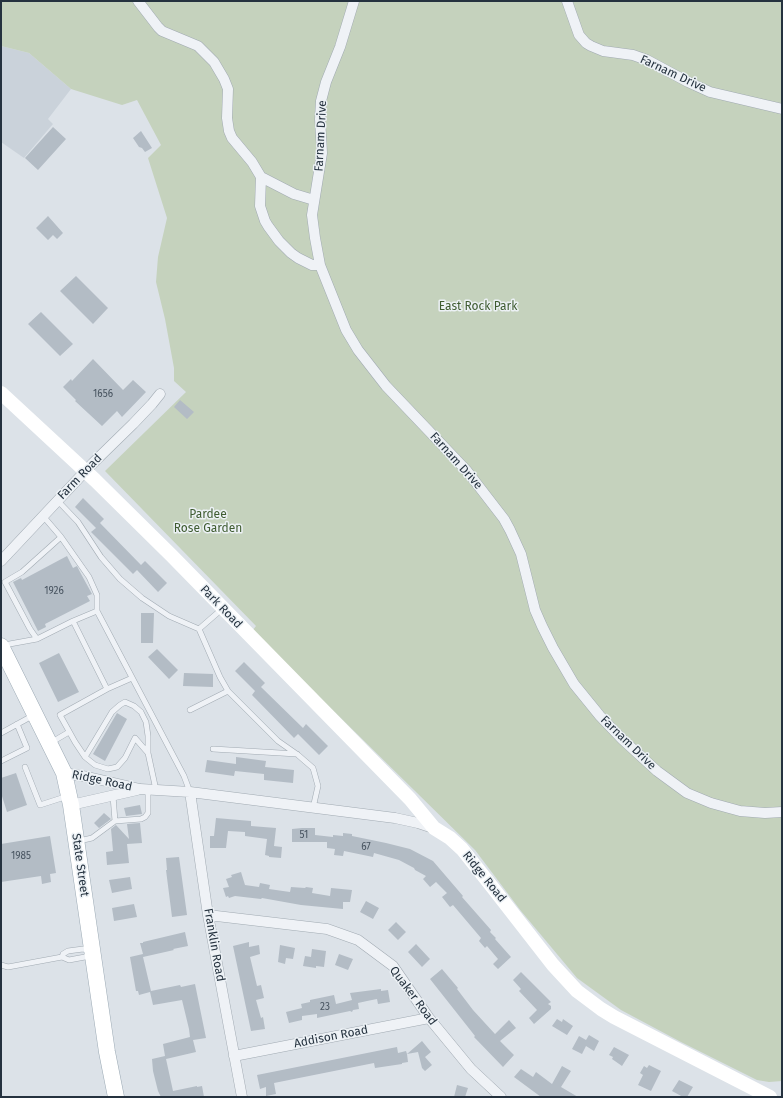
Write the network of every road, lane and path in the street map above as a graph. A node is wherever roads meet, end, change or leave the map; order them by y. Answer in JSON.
{"nodes":[{"id":1,"x":138,"y":1,"type":"edge"},
{"id":2,"x":354,"y":1,"type":"edge"},
{"id":3,"x":567,"y":1,"type":"edge"},
{"id":4,"x":782,"y":109,"type":"edge"},
{"id":5,"x":261,"y":177,"type":"junction"},
{"id":6,"x":314,"y":200,"type":"junction"},
{"id":7,"x":320,"y":265,"type":"junction"},
{"id":8,"x":1,"y":393,"type":"edge"},
{"id":9,"x":160,"y":394,"type":"dead end"},
{"id":10,"x":85,"y":470,"type":"junction"},
{"id":11,"x":57,"y":500,"type":"junction"},
{"id":12,"x":43,"y":516,"type":"junction"},
{"id":13,"x":61,"y":537,"type":"junction"},
{"id":14,"x":1,"y":561,"type":"edge"},
{"id":15,"x":3,"y":581,"type":"edge"},
{"id":16,"x":222,"y":608,"type":"junction"},
{"id":17,"x":97,"y":612,"type":"junction"},
{"id":18,"x":73,"y":621,"type":"junction"},
{"id":19,"x":199,"y":629,"type":"junction"},
{"id":20,"x":37,"y":639,"type":"junction"},
{"id":21,"x":1,"y":645,"type":"edge"},
{"id":22,"x":132,"y":678,"type":"junction"},
{"id":23,"x":107,"y":689,"type":"junction"},
{"id":24,"x":228,"y":691,"type":"junction"},
{"id":25,"x":190,"y":710,"type":"dead end"},
{"id":26,"x":35,"y":714,"type":"junction"},
{"id":27,"x":151,"y":714,"type":"junction"},
{"id":28,"x":144,"y":718,"type":"junction"},
{"id":29,"x":17,"y":724,"type":"junction"},
{"id":30,"x":69,"y":732,"type":"junction"},
{"id":31,"x":1,"y":733,"type":"edge"},
{"id":32,"x":49,"y":743,"type":"junction"},
{"id":33,"x":213,"y":749,"type":"dead end"},
{"id":34,"x":148,"y":753,"type":"junction"},
{"id":35,"x":298,"y":754,"type":"junction"},
{"id":36,"x":85,"y":757,"type":"junction"},
{"id":37,"x":1,"y":761,"type":"edge"},
{"id":38,"x":25,"y":767,"type":"dead end"},
{"id":39,"x":64,"y":773,"type":"junction"},
{"id":40,"x":148,"y":790,"type":"junction"},
{"id":41,"x":190,"y":792,"type":"junction"},
{"id":42,"x":113,"y":796,"type":"junction"},
{"id":43,"x":70,"y":800,"type":"junction"},
{"id":44,"x":313,"y":808,"type":"junction"},
{"id":45,"x":782,"y":812,"type":"edge"},
{"id":46,"x":115,"y":821,"type":"junction"},
{"id":47,"x":434,"y":828,"type":"junction"},
{"id":48,"x":76,"y":841,"type":"junction"},
{"id":49,"x":208,"y":915,"type":"junction"},
{"id":50,"x":92,"y":952,"type":"junction"},
{"id":51,"x":62,"y":957,"type":"junction"},
{"id":52,"x":1,"y":965,"type":"edge"},
{"id":53,"x":429,"y":1018,"type":"junction"},
{"id":54,"x":234,"y":1056,"type":"junction"},
{"id":55,"x":116,"y":1097,"type":"edge"},
{"id":56,"x":242,"y":1097,"type":"edge"},
{"id":57,"x":501,"y":1097,"type":"edge"},
{"id":58,"x":770,"y":1097,"type":"edge"}],
"edges":[{"from":1,"to":5,"type":"street"},
{"from":2,"to":6,"type":"street","name":"Farnam Drive"},
{"from":3,"to":4,"type":"street","name":"Farnam Drive"},
{"from":5,"to":6,"type":"street"},
{"from":5,"to":7,"type":"street"},
{"from":6,"to":7,"type":"street","name":"Farnam Drive"},
{"from":7,"to":45,"type":"street","name":"Farnam Drive"},
{"from":8,"to":10,"type":"main road","name":"Park Road"},
{"from":9,"to":10,"type":"street","name":"Farm Road"},
{"from":10,"to":11,"type":"street","name":"Farm Road"},
{"from":10,"to":16,"type":"main road","name":"Park Road"},
{"from":11,"to":12,"type":"street","name":"Farm Road"},
{"from":11,"to":19,"type":"lane"},
{"from":12,"to":13,"type":"lane"},
{"from":12,"to":14,"type":"street","name":"Farm Road"},
{"from":13,"to":15,"type":"lane"},
{"from":13,"to":17,"type":"lane"},
{"from":15,"to":20,"type":"lane"},
{"from":16,"to":19,"type":"lane"},
{"from":16,"to":47,"type":"main road","name":"Park Road"},
{"from":17,"to":18,"type":"lane"},
{"from":17,"to":22,"type":"lane"},
{"from":18,"to":20,"type":"lane"},
{"from":18,"to":23,"type":"lane"},
{"from":19,"to":24,"type":"lane"},
{"from":20,"to":21,"type":"lane"},
{"from":21,"to":26,"type":"main road","name":"State Street"},
{"from":22,"to":23,"type":"lane"},
{"from":22,"to":27,"type":"lane"},
{"from":23,"to":30,"type":"lane"},
{"from":24,"to":25,"type":"lane"},
{"from":24,"to":35,"type":"lane"},
{"from":26,"to":29,"type":"lane"},
{"from":26,"to":32,"type":"main road","name":"State Street"},
{"from":27,"to":28,"type":"lane"},
{"from":27,"to":41,"type":"lane"},
{"from":28,"to":34,"type":"lane"},
{"from":28,"to":36,"type":"lane"},
{"from":29,"to":31,"type":"lane"},
{"from":29,"to":37,"type":"lane"},
{"from":30,"to":32,"type":"lane"},
{"from":30,"to":36,"type":"lane"},
{"from":32,"to":39,"type":"main road","name":"State Street"},
{"from":33,"to":35,"type":"lane"},
{"from":34,"to":36,"type":"lane"},
{"from":34,"to":40,"type":"lane"},
{"from":35,"to":44,"type":"lane"},
{"from":38,"to":43,"type":"lane"},
{"from":39,"to":40,"type":"street","name":"Ridge Road"},
{"from":39,"to":43,"type":"main road","name":"State Street"},
{"from":40,"to":41,"type":"street","name":"Ridge Road"},
{"from":40,"to":42,"type":"street","name":"Ridge Road"},
{"from":40,"to":46,"type":"lane"},
{"from":41,"to":44,"type":"street","name":"Ridge Road"},
{"from":41,"to":49,"type":"street","name":"Franklin Road"},
{"from":42,"to":43,"type":"street","name":"Ridge Road"},
{"from":42,"to":46,"type":"lane"},
{"from":43,"to":48,"type":"main road","name":"State Street"},
{"from":44,"to":47,"type":"street","name":"Ridge Road"},
{"from":46,"to":48,"type":"lane"},
{"from":47,"to":58,"type":"main road","name":"Ridge Road"},
{"from":48,"to":50,"type":"main road","name":"State Street"},
{"from":49,"to":53,"type":"street","name":"Quaker Road"},
{"from":49,"to":54,"type":"street","name":"Franklin Road"},
{"from":50,"to":51,"type":"lane"},
{"from":50,"to":51,"type":"lane"},
{"from":50,"to":55,"type":"main road","name":"State Street"},
{"from":51,"to":52,"type":"lane"},
{"from":53,"to":54,"type":"street","name":"Addison Road"},
{"from":53,"to":57,"type":"street","name":"Quaker Road"},
{"from":54,"to":56,"type":"street","name":"Franklin Road"}]}
